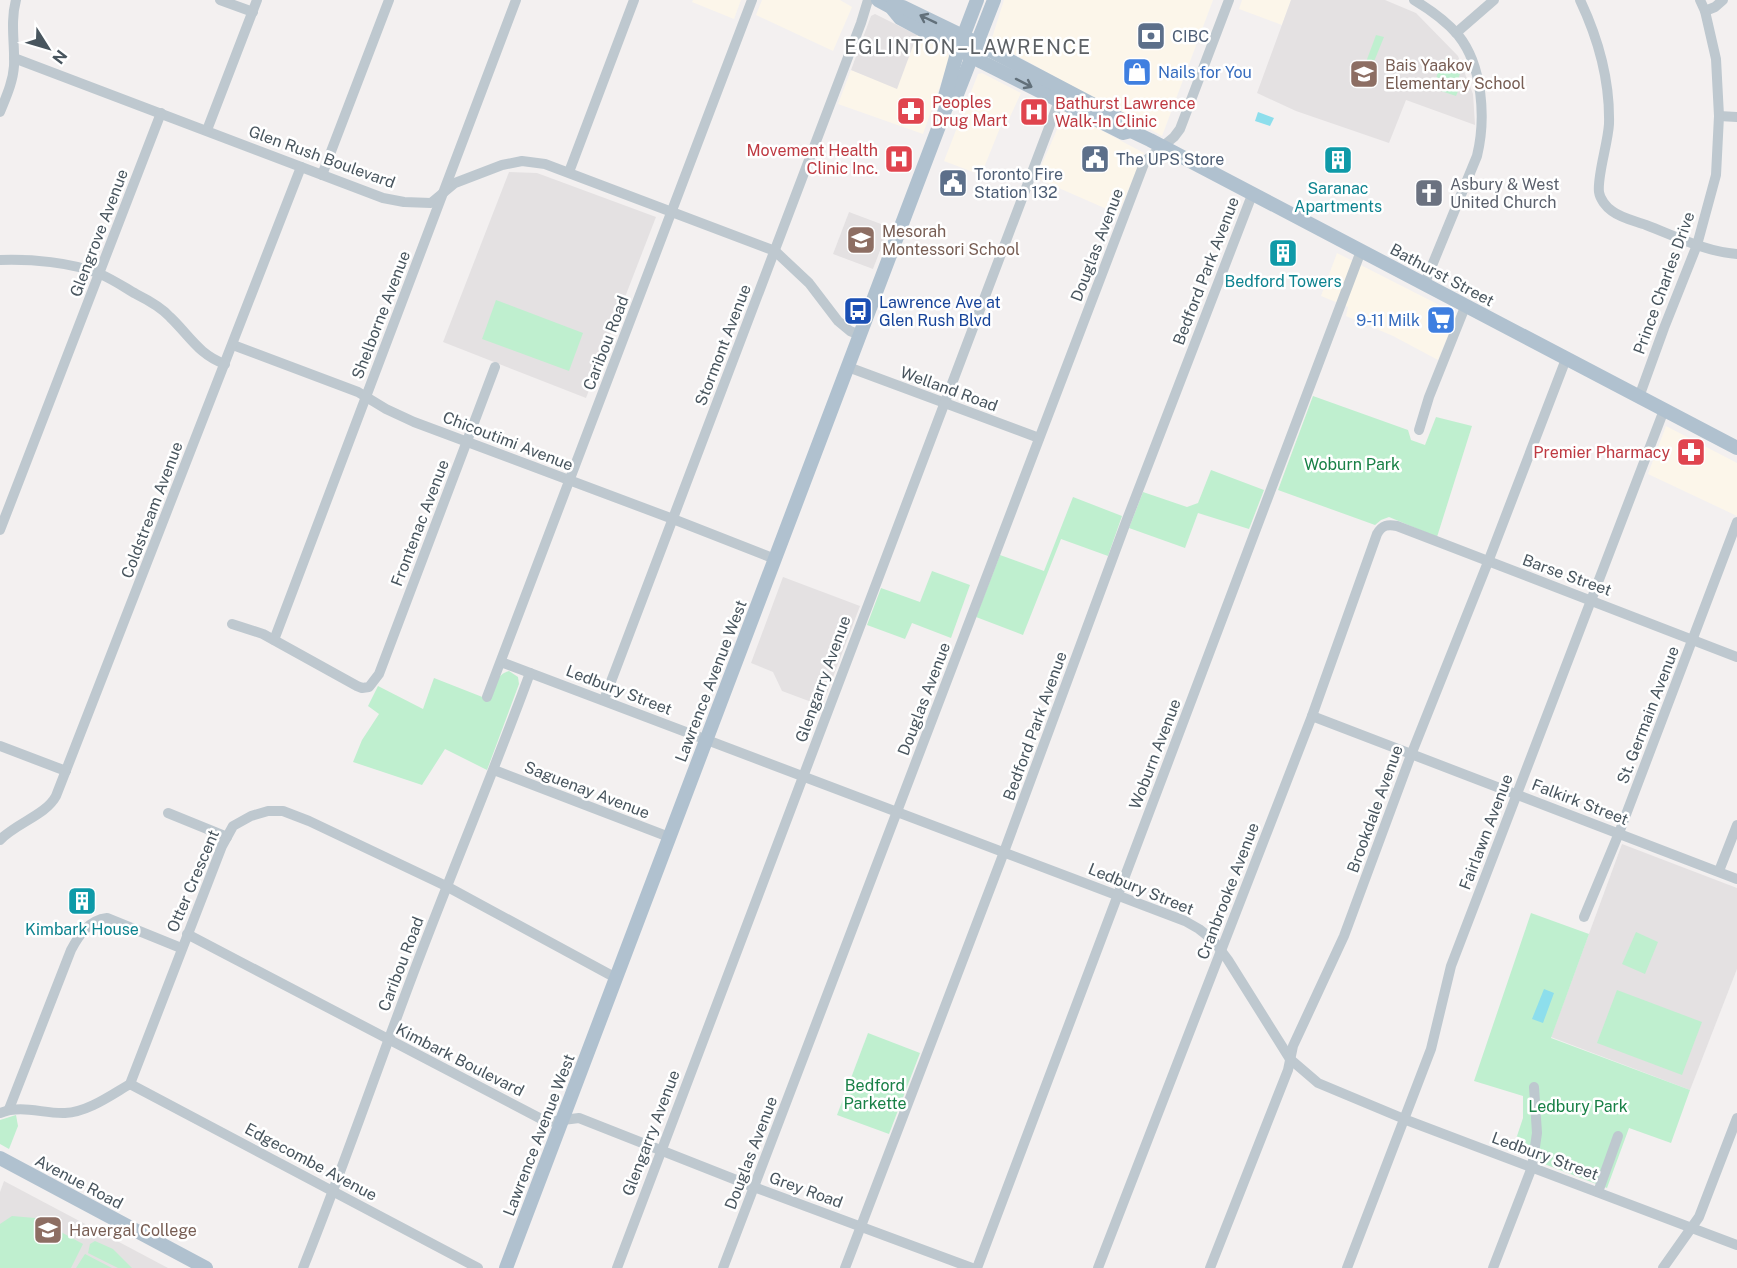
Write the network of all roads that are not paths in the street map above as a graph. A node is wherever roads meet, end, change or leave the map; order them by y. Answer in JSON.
{"nodes":[{"id":1,"x":16,"y":0,"type":"edge"},
{"id":2,"x":220,"y":0,"type":"edge"},
{"id":3,"x":257,"y":0,"type":"edge"},
{"id":4,"x":389,"y":0,"type":"edge"},
{"id":5,"x":516,"y":0,"type":"edge"},
{"id":6,"x":634,"y":0,"type":"edge"},
{"id":7,"x":752,"y":0,"type":"edge"},
{"id":8,"x":868,"y":0,"type":"edge"},
{"id":9,"x":878,"y":0,"type":"edge"},
{"id":10,"x":978,"y":0,"type":"edge"},
{"id":11,"x":994,"y":0,"type":"edge"},
{"id":12,"x":1228,"y":0,"type":"edge"},
{"id":13,"x":1414,"y":0,"type":"edge"},
{"id":14,"x":1494,"y":0,"type":"edge"},
{"id":15,"x":1580,"y":0,"type":"edge"},
{"id":16,"x":1701,"y":0,"type":"edge"},
{"id":17,"x":1723,"y":0,"type":"edge"},
{"id":18,"x":891,"y":7,"type":"junction"},
{"id":19,"x":1705,"y":11,"type":"junction"},
{"id":20,"x":253,"y":12,"type":"junction"},
{"id":21,"x":1456,"y":33,"type":"junction"},
{"id":22,"x":963,"y":36,"type":"junction"},
{"id":23,"x":958,"y":50,"type":"junction"},
{"id":24,"x":975,"y":50,"type":"junction"},
{"id":25,"x":14,"y":58,"type":"junction"},
{"id":26,"x":1059,"y":101,"type":"junction"},
{"id":27,"x":946,"y":105,"type":"junction"},
{"id":28,"x":0,"y":112,"type":"edge"},
{"id":29,"x":161,"y":113,"type":"junction"},
{"id":30,"x":1719,"y":116,"type":"junction"},
{"id":31,"x":1737,"y":117,"type":"edge"},
{"id":32,"x":207,"y":130,"type":"junction"},
{"id":33,"x":1131,"y":131,"type":"junction"},
{"id":34,"x":1161,"y":147,"type":"junction"},
{"id":35,"x":301,"y":167,"type":"junction"},
{"id":36,"x":569,"y":172,"type":"junction"},
{"id":37,"x":322,"y":175,"type":"junction"},
{"id":38,"x":442,"y":193,"type":"junction"},
{"id":39,"x":1252,"y":195,"type":"junction"},
{"id":40,"x":672,"y":211,"type":"junction"},
{"id":41,"x":1697,"y":245,"type":"junction"},
{"id":42,"x":775,"y":251,"type":"junction"},
{"id":43,"x":1361,"y":251,"type":"junction"},
{"id":44,"x":1737,"y":254,"type":"edge"},
{"id":45,"x":0,"y":260,"type":"edge"},
{"id":46,"x":100,"y":274,"type":"junction"},
{"id":47,"x":1424,"y":285,"type":"junction"},
{"id":48,"x":1465,"y":308,"type":"junction"},
{"id":49,"x":860,"y":335,"type":"junction"},
{"id":50,"x":233,"y":345,"type":"junction"},
{"id":51,"x":1566,"y":359,"type":"junction"},
{"id":52,"x":225,"y":364,"type":"junction"},
{"id":53,"x":495,"y":367,"type":"dead end"},
{"id":54,"x":848,"y":367,"type":"junction"},
{"id":55,"x":366,"y":397,"type":"junction"},
{"id":56,"x":1639,"y":397,"type":"junction"},
{"id":57,"x":943,"y":403,"type":"junction"},
{"id":58,"x":1664,"y":410,"type":"junction"},
{"id":59,"x":1419,"y":430,"type":"dead end"},
{"id":60,"x":1039,"y":438,"type":"junction"},
{"id":61,"x":467,"y":441,"type":"junction"},
{"id":62,"x":1737,"y":448,"type":"edge"},
{"id":63,"x":570,"y":481,"type":"junction"},
{"id":64,"x":673,"y":519,"type":"junction"},
{"id":65,"x":1737,"y":522,"type":"edge"},
{"id":66,"x":1386,"y":526,"type":"joint"},
{"id":67,"x":0,"y":530,"type":"edge"},
{"id":68,"x":775,"y":559,"type":"junction"},
{"id":69,"x":1488,"y":562,"type":"junction"},
{"id":70,"x":1592,"y":600,"type":"junction"},
{"id":71,"x":232,"y":624,"type":"dead end"},
{"id":72,"x":1693,"y":639,"type":"junction"},
{"id":73,"x":274,"y":640,"type":"junction"},
{"id":74,"x":1737,"y":657,"type":"edge"},
{"id":75,"x":501,"y":662,"type":"junction"},
{"id":76,"x":530,"y":673,"type":"junction"},
{"id":77,"x":487,"y":697,"type":"dead end"},
{"id":78,"x":604,"y":700,"type":"junction"},
{"id":79,"x":1312,"y":716,"type":"junction"},
{"id":80,"x":707,"y":740,"type":"junction"},
{"id":81,"x":0,"y":746,"type":"edge"},
{"id":82,"x":1410,"y":755,"type":"junction"},
{"id":83,"x":494,"y":770,"type":"junction"},
{"id":84,"x":66,"y":771,"type":"junction"},
{"id":85,"x":803,"y":776,"type":"junction"},
{"id":86,"x":1517,"y":794,"type":"junction"},
{"id":87,"x":897,"y":812,"type":"junction"},
{"id":88,"x":168,"y":813,"type":"dead end"},
{"id":89,"x":1737,"y":825,"type":"edge"},
{"id":90,"x":1619,"y":833,"type":"junction"},
{"id":91,"x":227,"y":837,"type":"junction"},
{"id":92,"x":669,"y":837,"type":"junction"},
{"id":93,"x":0,"y":840,"type":"edge"},
{"id":94,"x":1004,"y":852,"type":"junction"},
{"id":95,"x":1719,"y":871,"type":"junction"},
{"id":96,"x":1737,"y":879,"type":"edge"},
{"id":97,"x":447,"y":886,"type":"junction"},
{"id":98,"x":1118,"y":895,"type":"junction"},
{"id":99,"x":1584,"y":917,"type":"dead end"},
{"id":100,"x":187,"y":934,"type":"junction"},
{"id":101,"x":181,"y":948,"type":"junction"},
{"id":102,"x":1221,"y":951,"type":"junction"},
{"id":103,"x":616,"y":978,"type":"junction"},
{"id":104,"x":388,"y":1040,"type":"junction"},
{"id":105,"x":1290,"y":1059,"type":"junction"},
{"id":106,"x":130,"y":1084,"type":"junction"},
{"id":107,"x":1534,"y":1087,"type":"dead end"},
{"id":108,"x":5,"y":1111,"type":"edge"},
{"id":109,"x":1737,"y":1118,"type":"edge"},
{"id":110,"x":1404,"y":1119,"type":"junction"},
{"id":111,"x":563,"y":1120,"type":"junction"},
{"id":112,"x":1618,"y":1136,"type":"dead end"},
{"id":113,"x":661,"y":1150,"type":"junction"},
{"id":114,"x":0,"y":1158,"type":"edge"},
{"id":115,"x":1532,"y":1167,"type":"junction"},
{"id":116,"x":754,"y":1187,"type":"junction"},
{"id":117,"x":334,"y":1191,"type":"junction"},
{"id":118,"x":1598,"y":1192,"type":"junction"},
{"id":119,"x":860,"y":1226,"type":"junction"},
{"id":120,"x":1692,"y":1228,"type":"junction"},
{"id":121,"x":1737,"y":1245,"type":"edge"},
{"id":122,"x":206,"y":1268,"type":"edge"},
{"id":123,"x":303,"y":1268,"type":"edge"},
{"id":124,"x":478,"y":1268,"type":"edge"},
{"id":125,"x":506,"y":1268,"type":"edge"},
{"id":126,"x":617,"y":1268,"type":"edge"},
{"id":127,"x":723,"y":1268,"type":"edge"},
{"id":128,"x":845,"y":1268,"type":"edge"},
{"id":129,"x":975,"y":1268,"type":"edge"},
{"id":130,"x":1098,"y":1268,"type":"edge"},
{"id":131,"x":1210,"y":1268,"type":"edge"},
{"id":132,"x":1347,"y":1268,"type":"edge"},
{"id":133,"x":1493,"y":1268,"type":"edge"},
{"id":134,"x":1664,"y":1268,"type":"edge"}],
"edges":[{"from":1,"to":25,"type":"street"},
{"from":2,"to":20,"type":"street"},
{"from":3,"to":20,"type":"street"},
{"from":4,"to":37,"type":"street"},
{"from":5,"to":38,"type":"street","name":"Shelborne Avenue"},
{"from":6,"to":36,"type":"street"},
{"from":7,"to":40,"type":"street","name":"Caribou Road"},
{"from":8,"to":42,"type":"street","name":"Stormont Avenue"},
{"from":9,"to":18,"type":"main road","name":"Bathurst Street"},
{"from":10,"to":22,"type":"main road","name":"Lawrence Avenue West"},
{"from":11,"to":24,"type":"main road","name":"Lawrence Avenue West"},
{"from":12,"to":34,"type":"street","name":"Douglas Avenue"},
{"from":13,"to":21,"type":"street"},
{"from":14,"to":21,"type":"street"},
{"from":15,"to":41,"type":"street"},
{"from":16,"to":19,"type":"street","name":"Prince Charles Drive"},
{"from":17,"to":19,"type":"street"},
{"from":22,"to":18,"type":"main road","name":"Bathurst Street","one_way":true},
{"from":18,"to":23,"type":"main road","name":"Bathurst Street"},
{"from":19,"to":30,"type":"street","name":"Prince Charles Drive"},
{"from":20,"to":32,"type":"street"},
{"from":21,"to":47,"type":"street"},
{"from":22,"to":23,"type":"main road","name":"Lawrence Avenue West"},
{"from":22,"to":24,"type":"main road","name":"Bathurst Street"},
{"from":23,"to":24,"type":"main road","name":"Bathurst Street"},
{"from":23,"to":27,"type":"main road","name":"Lawrence Avenue West"},
{"from":24,"to":26,"type":"main road","name":"Bathurst Street","one_way":true},
{"from":24,"to":27,"type":"main road","name":"Lawrence Avenue West"},
{"from":24,"to":33,"type":"main road","name":"Bathurst Street"},
{"from":25,"to":28,"type":"street"},
{"from":25,"to":29,"type":"street","name":"Glen Rush Boulevard"},
{"from":26,"to":33,"type":"main road","name":"Bathurst Street"},
{"from":26,"to":57,"type":"street","name":"Glengarry Avenue"},
{"from":27,"to":49,"type":"main road","name":"Lawrence Avenue West"},
{"from":29,"to":32,"type":"street","name":"Glen Rush Boulevard"},
{"from":29,"to":46,"type":"street","name":"Glengrove Avenue"},
{"from":30,"to":31,"type":"street"},
{"from":30,"to":41,"type":"street","name":"Prince Charles Drive"},
{"from":32,"to":35,"type":"street","name":"Glen Rush Boulevard"},
{"from":33,"to":34,"type":"main road","name":"Bathurst Street"},
{"from":34,"to":39,"type":"main road","name":"Bathurst Street"},
{"from":34,"to":60,"type":"street","name":"Douglas Avenue"},
{"from":35,"to":37,"type":"street","name":"Glen Rush Boulevard"},
{"from":35,"to":50,"type":"street","name":"Coldstream Avenue"},
{"from":36,"to":38,"type":"street","name":"Glen Rush Boulevard"},
{"from":36,"to":40,"type":"street","name":"Glen Rush Boulevard"},
{"from":37,"to":38,"type":"street","name":"Glen Rush Boulevard"},
{"from":38,"to":55,"type":"street","name":"Shelborne Avenue"},
{"from":39,"to":43,"type":"main road","name":"Bathurst Street"},
{"from":39,"to":94,"type":"street","name":"Bedford Park Avenue"},
{"from":40,"to":42,"type":"street","name":"Glen Rush Boulevard"},
{"from":40,"to":63,"type":"street","name":"Caribou Road"},
{"from":41,"to":44,"type":"street"},
{"from":41,"to":56,"type":"street","name":"Prince Charles Drive"},
{"from":42,"to":49,"type":"street","name":"Glen Rush Boulevard"},
{"from":42,"to":64,"type":"street","name":"Stormont Avenue"},
{"from":43,"to":47,"type":"main road","name":"Bathurst Street"},
{"from":43,"to":98,"type":"street","name":"Woburn Avenue"},
{"from":45,"to":46,"type":"street"},
{"from":46,"to":52,"type":"street"},
{"from":46,"to":67,"type":"street","name":"Glengrove Avenue"},
{"from":47,"to":48,"type":"main road","name":"Bathurst Street"},
{"from":48,"to":51,"type":"main road","name":"Bathurst Street"},
{"from":48,"to":59,"type":"street"},
{"from":49,"to":54,"type":"main road","name":"Lawrence Avenue West"},
{"from":50,"to":52,"type":"street","name":"Coldstream Avenue"},
{"from":50,"to":55,"type":"street","name":"Chicoutimi Avenue"},
{"from":51,"to":56,"type":"main road","name":"Bathurst Street"},
{"from":51,"to":69,"type":"street","name":"Brookdale Avenue"},
{"from":52,"to":84,"type":"street","name":"Coldstream Avenue"},
{"from":53,"to":61,"type":"street","name":"Frontenac Avenue"},
{"from":54,"to":57,"type":"street","name":"Welland Road"},
{"from":54,"to":68,"type":"main road","name":"Lawrence Avenue West"},
{"from":55,"to":61,"type":"street","name":"Chicoutimi Avenue"},
{"from":55,"to":73,"type":"street","name":"Shelborne Avenue"},
{"from":56,"to":58,"type":"main road","name":"Bathurst Street"},
{"from":57,"to":60,"type":"street","name":"Welland Road"},
{"from":57,"to":85,"type":"street","name":"Glengarry Avenue"},
{"from":58,"to":62,"type":"main road","name":"Bathurst Street"},
{"from":58,"to":70,"type":"street","name":"Fairlawn Avenue"},
{"from":60,"to":87,"type":"street","name":"Douglas Avenue"},
{"from":61,"to":63,"type":"street","name":"Chicoutimi Avenue"},
{"from":61,"to":73,"type":"street","name":"Frontenac Avenue"},
{"from":63,"to":64,"type":"street","name":"Chicoutimi Avenue"},
{"from":63,"to":75,"type":"street","name":"Caribou Road"},
{"from":64,"to":68,"type":"street","name":"Chicoutimi Avenue"},
{"from":64,"to":78,"type":"street","name":"Stormont Avenue"},
{"from":65,"to":72,"type":"street","name":"St. Germain Avenue"},
{"from":66,"to":69,"type":"street","name":"Barse Street"},
{"from":66,"to":79,"type":"street","name":"Cranbrooke Avenue"},
{"from":68,"to":80,"type":"main road","name":"Lawrence Avenue West"},
{"from":69,"to":70,"type":"street","name":"Barse Street"},
{"from":69,"to":82,"type":"street","name":"Brookdale Avenue"},
{"from":70,"to":72,"type":"street","name":"Barse Street"},
{"from":70,"to":86,"type":"street","name":"Fairlawn Avenue"},
{"from":71,"to":73,"type":"street"},
{"from":72,"to":74,"type":"street","name":"Barse Street"},
{"from":72,"to":90,"type":"street","name":"St. Germain Avenue"},
{"from":75,"to":76,"type":"street","name":"Ledbury Street"},
{"from":75,"to":77,"type":"street","name":"Caribou Road"},
{"from":76,"to":78,"type":"street","name":"Ledbury Street"},
{"from":76,"to":83,"type":"street","name":"Caribou Road"},
{"from":78,"to":80,"type":"street","name":"Ledbury Street"},
{"from":79,"to":82,"type":"street","name":"Falkirk Street"},
{"from":79,"to":102,"type":"street","name":"Cranbrooke Avenue"},
{"from":80,"to":85,"type":"street","name":"Ledbury Street"},
{"from":80,"to":92,"type":"main road","name":"Lawrence Avenue West"},
{"from":81,"to":84,"type":"street"},
{"from":82,"to":86,"type":"street","name":"Falkirk Street"},
{"from":82,"to":105,"type":"street","name":"Brookdale Avenue"},
{"from":83,"to":92,"type":"street","name":"Saguenay Avenue"},
{"from":83,"to":97,"type":"street","name":"Caribou Road"},
{"from":84,"to":93,"type":"street","name":"Coldstream Avenue"},
{"from":85,"to":87,"type":"street","name":"Ledbury Street"},
{"from":85,"to":113,"type":"street","name":"Glengarry Avenue"},
{"from":86,"to":90,"type":"street","name":"Falkirk Street"},
{"from":86,"to":110,"type":"street","name":"Fairlawn Avenue"},
{"from":87,"to":94,"type":"street","name":"Ledbury Street"},
{"from":87,"to":116,"type":"street","name":"Douglas Avenue"},
{"from":88,"to":91,"type":"street"},
{"from":89,"to":95,"type":"street"},
{"from":90,"to":95,"type":"street","name":"Falkirk Street"},
{"from":90,"to":99,"type":"street","name":"St. Germain Avenue"},
{"from":91,"to":97,"type":"street","name":"Otter Crescent"},
{"from":91,"to":100,"type":"street","name":"Otter Crescent"},
{"from":92,"to":103,"type":"main road","name":"Lawrence Avenue West"},
{"from":94,"to":98,"type":"street","name":"Ledbury Street"},
{"from":94,"to":119,"type":"street","name":"Bedford Park Avenue"},
{"from":95,"to":96,"type":"street","name":"Falkirk Street"},
{"from":97,"to":103,"type":"street","name":"Otter Crescent"},
{"from":97,"to":104,"type":"street","name":"Caribou Road"},
{"from":98,"to":102,"type":"street","name":"Ledbury Street"},
{"from":98,"to":129,"type":"street","name":"Woburn Avenue"},
{"from":100,"to":101,"type":"street","name":"Otter Crescent"},
{"from":100,"to":104,"type":"street","name":"Kimbark Boulevard"},
{"from":101,"to":106,"type":"street","name":"Otter Crescent"},
{"from":101,"to":108,"type":"street"},
{"from":102,"to":105,"type":"street","name":"Ledbury Street"},
{"from":102,"to":130,"type":"street","name":"Cranbrooke Avenue"},
{"from":103,"to":111,"type":"main road","name":"Lawrence Avenue West"},
{"from":104,"to":111,"type":"street","name":"Kimbark Boulevard"},
{"from":104,"to":117,"type":"street","name":"Caribou Road"},
{"from":105,"to":110,"type":"street","name":"Ledbury Street"},
{"from":105,"to":131,"type":"street","name":"Brookdale Avenue"},
{"from":106,"to":108,"type":"street"},
{"from":106,"to":117,"type":"street","name":"Edgecombe Avenue"},
{"from":107,"to":115,"type":"street"},
{"from":109,"to":120,"type":"street"},
{"from":110,"to":115,"type":"street","name":"Ledbury Street"},
{"from":110,"to":132,"type":"street","name":"Fairlawn Avenue"},
{"from":111,"to":113,"type":"street","name":"Grey Road"},
{"from":111,"to":125,"type":"main road","name":"Lawrence Avenue West"},
{"from":112,"to":118,"type":"street"},
{"from":113,"to":116,"type":"street","name":"Grey Road"},
{"from":113,"to":126,"type":"street","name":"Glengarry Avenue"},
{"from":114,"to":122,"type":"main road","name":"Avenue Road"},
{"from":115,"to":118,"type":"street","name":"Ledbury Street"},
{"from":115,"to":133,"type":"street"},
{"from":116,"to":119,"type":"street","name":"Grey Road"},
{"from":116,"to":127,"type":"street","name":"Douglas Avenue"},
{"from":117,"to":123,"type":"street","name":"Caribou Road"},
{"from":117,"to":124,"type":"street","name":"Edgecombe Avenue"},
{"from":118,"to":120,"type":"street","name":"Ledbury Street"},
{"from":119,"to":128,"type":"street","name":"Bedford Park Avenue"},
{"from":119,"to":129,"type":"street","name":"Grey Road"},
{"from":120,"to":121,"type":"street","name":"Ledbury Street"},
{"from":120,"to":134,"type":"street"}]}
